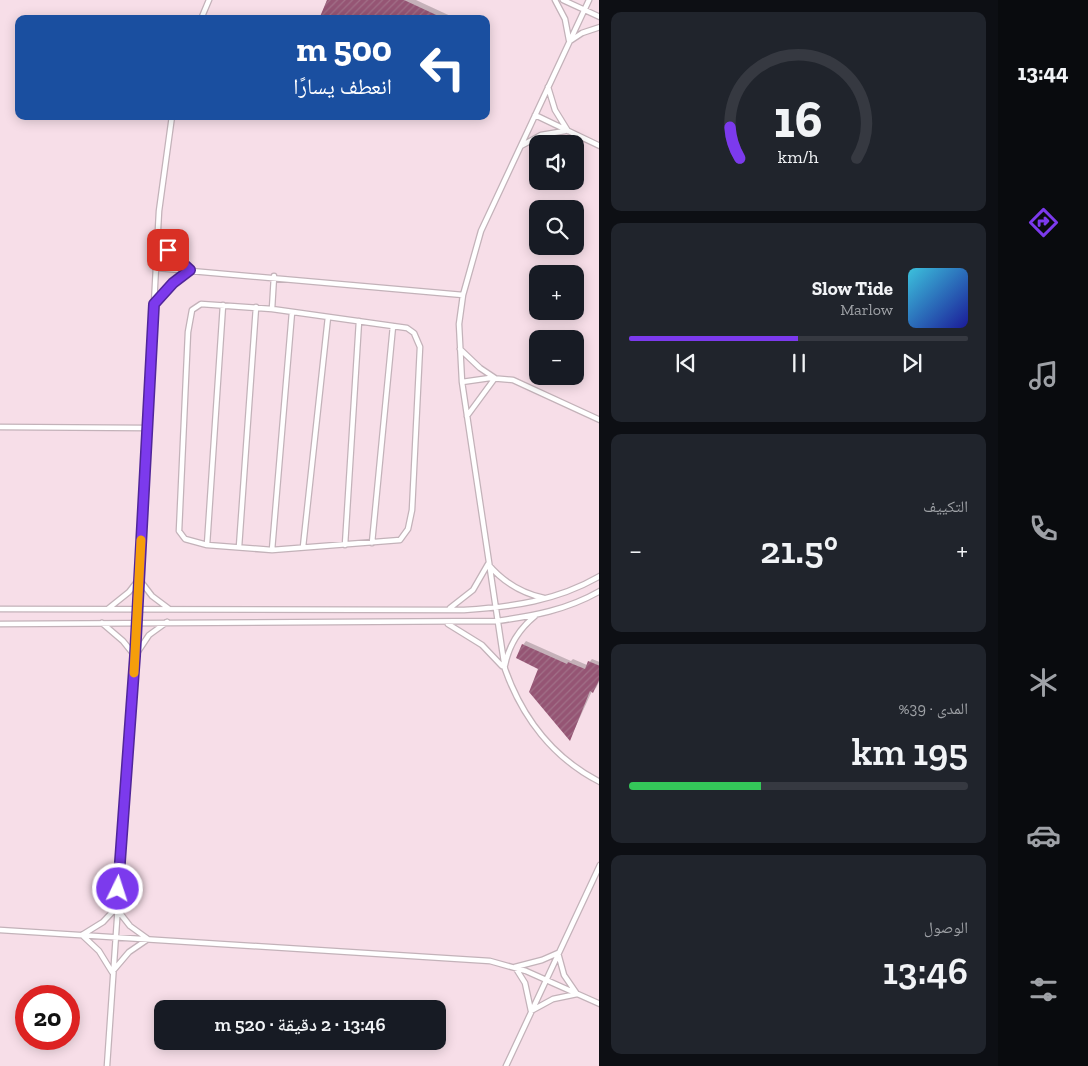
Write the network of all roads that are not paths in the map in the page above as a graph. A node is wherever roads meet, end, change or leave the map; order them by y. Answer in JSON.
{"nodes":[{"id":1,"x":209,"y":0,"type":"edge"},
{"id":2,"x":555,"y":0,"type":"edge"},
{"id":3,"x":563,"y":0,"type":"edge"},
{"id":4,"x":589,"y":0,"type":"edge"},
{"id":5,"x":584,"y":10,"type":"junction"},
{"id":6,"x":203,"y":15,"type":"edge"},
{"id":7,"x":599,"y":17,"type":"edge"},
{"id":8,"x":599,"y":27,"type":"edge"},
{"id":9,"x":569,"y":42,"type":"junction"},
{"id":10,"x":548,"y":87,"type":"junction"},
{"id":11,"x":535,"y":115,"type":"junction"},
{"id":12,"x":171,"y":120,"type":"edge"},
{"id":13,"x":569,"y":132,"type":"junction"},
{"id":14,"x":599,"y":146,"type":"edge"},
{"id":15,"x":520,"y":147,"type":"junction"},
{"id":16,"x":157,"y":234,"type":"junction"},
{"id":17,"x":156,"y":268,"type":"junction"},
{"id":18,"x":190,"y":270,"type":"junction"},
{"id":19,"x":274,"y":276,"type":"junction"},
{"id":20,"x":463,"y":295,"type":"junction"},
{"id":21,"x":154,"y":304,"type":"junction"},
{"id":22,"x":223,"y":305,"type":"junction"},
{"id":23,"x":256,"y":308,"type":"junction"},
{"id":24,"x":272,"y":309,"type":"junction"},
{"id":25,"x":292,"y":312,"type":"junction"},
{"id":26,"x":328,"y":317,"type":"junction"},
{"id":27,"x":359,"y":321,"type":"junction"},
{"id":28,"x":393,"y":326,"type":"junction"},
{"id":29,"x":459,"y":348,"type":"junction"},
{"id":30,"x":495,"y":378,"type":"junction"},
{"id":31,"x":462,"y":382,"type":"junction"},
{"id":32,"x":467,"y":416,"type":"junction"},
{"id":33,"x":599,"y":420,"type":"edge"},
{"id":34,"x":0,"y":427,"type":"edge"},
{"id":35,"x":147,"y":428,"type":"junction"},
{"id":36,"x":372,"y":543,"type":"junction"},
{"id":37,"x":207,"y":545,"type":"junction"},
{"id":38,"x":345,"y":545,"type":"junction"},
{"id":39,"x":239,"y":547,"type":"junction"},
{"id":40,"x":303,"y":548,"type":"junction"},
{"id":41,"x":272,"y":550,"type":"junction"},
{"id":42,"x":488,"y":564,"type":"junction"},
{"id":43,"x":599,"y":576,"type":"edge"},
{"id":44,"x":139,"y":578,"type":"junction"},
{"id":45,"x":599,"y":591,"type":"edge"},
{"id":46,"x":545,"y":599,"type":"junction"},
{"id":47,"x":495,"y":608,"type":"junction"},
{"id":48,"x":0,"y":609,"type":"edge"},
{"id":49,"x":108,"y":609,"type":"junction"},
{"id":50,"x":138,"y":609,"type":"junction"},
{"id":51,"x":169,"y":609,"type":"junction"},
{"id":52,"x":447,"y":610,"type":"junction"},
{"id":53,"x":535,"y":616,"type":"junction"},
{"id":54,"x":496,"y":621,"type":"junction"},
{"id":55,"x":101,"y":622,"type":"junction"},
{"id":56,"x":137,"y":622,"type":"junction"},
{"id":57,"x":167,"y":622,"type":"junction"},
{"id":58,"x":444,"y":622,"type":"junction"},
{"id":59,"x":0,"y":624,"type":"edge"},
{"id":60,"x":135,"y":656,"type":"junction"},
{"id":61,"x":505,"y":669,"type":"junction"},
{"id":62,"x":599,"y":782,"type":"edge"},
{"id":63,"x":599,"y":865,"type":"edge"},
{"id":64,"x":116,"y":908,"type":"junction"},
{"id":65,"x":0,"y":930,"type":"edge"},
{"id":66,"x":82,"y":935,"type":"junction"},
{"id":67,"x":114,"y":937,"type":"junction"},
{"id":68,"x":148,"y":939,"type":"junction"},
{"id":69,"x":558,"y":953,"type":"junction"},
{"id":70,"x":515,"y":967,"type":"junction"},
{"id":71,"x":112,"y":972,"type":"junction"},
{"id":72,"x":546,"y":979,"type":"junction"},
{"id":73,"x":577,"y":994,"type":"junction"},
{"id":74,"x":599,"y":1004,"type":"edge"},
{"id":75,"x":531,"y":1011,"type":"junction"},
{"id":76,"x":106,"y":1066,"type":"edge"},
{"id":77,"x":506,"y":1066,"type":"edge"}],
"edges":[{"from":1,"to":6,"type":"lane"},
{"from":2,"to":9,"type":"lane"},
{"from":3,"to":5,"type":"lane"},
{"from":4,"to":5,"type":"lane"},
{"from":5,"to":7,"type":"lane"},
{"from":5,"to":9,"type":"lane"},
{"from":8,"to":9,"type":"lane"},
{"from":9,"to":10,"type":"lane"},
{"from":10,"to":11,"type":"lane"},
{"from":10,"to":13,"type":"lane"},
{"from":11,"to":13,"type":"lane"},
{"from":11,"to":15,"type":"lane"},
{"from":12,"to":16,"type":"lane"},
{"from":13,"to":14,"type":"lane"},
{"from":13,"to":15,"type":"lane"},
{"from":15,"to":20,"type":"lane"},
{"from":16,"to":17,"type":"lane"},
{"from":16,"to":18,"type":"lane"},
{"from":17,"to":18,"type":"lane"},
{"from":17,"to":21,"type":"lane"},
{"from":18,"to":19,"type":"lane"},
{"from":18,"to":21,"type":"lane"},
{"from":19,"to":20,"type":"lane"},
{"from":19,"to":24,"type":"lane"},
{"from":20,"to":29,"type":"lane"},
{"from":21,"to":35,"type":"lane"},
{"from":22,"to":23,"type":"lane"},
{"from":22,"to":37,"type":"lane"},
{"from":22,"to":37,"type":"lane"},
{"from":23,"to":24,"type":"lane"},
{"from":23,"to":39,"type":"lane"},
{"from":24,"to":25,"type":"lane"},
{"from":25,"to":26,"type":"lane"},
{"from":25,"to":41,"type":"lane"},
{"from":26,"to":27,"type":"lane"},
{"from":26,"to":40,"type":"lane"},
{"from":27,"to":28,"type":"lane"},
{"from":27,"to":38,"type":"lane"},
{"from":28,"to":36,"type":"lane"},
{"from":28,"to":36,"type":"lane"},
{"from":29,"to":30,"type":"lane"},
{"from":29,"to":31,"type":"lane"},
{"from":30,"to":31,"type":"lane"},
{"from":30,"to":32,"type":"lane"},
{"from":30,"to":33,"type":"lane"},
{"from":31,"to":32,"type":"lane"},
{"from":32,"to":42,"type":"lane"},
{"from":34,"to":35,"type":"lane"},
{"from":35,"to":44,"type":"lane"},
{"from":36,"to":38,"type":"lane"},
{"from":37,"to":39,"type":"lane"},
{"from":38,"to":40,"type":"lane"},
{"from":39,"to":41,"type":"lane"},
{"from":40,"to":41,"type":"lane"},
{"from":42,"to":46,"type":"lane"},
{"from":42,"to":47,"type":"lane"},
{"from":42,"to":52,"type":"lane"},
{"from":43,"to":46,"type":"lane"},
{"from":44,"to":49,"type":"lane"},
{"from":44,"to":50,"type":"lane"},
{"from":44,"to":51,"type":"lane"},
{"from":45,"to":53,"type":"lane"},
{"from":46,"to":47,"type":"lane"},
{"from":47,"to":52,"type":"lane"},
{"from":47,"to":54,"type":"lane"},
{"from":48,"to":49,"type":"lane"},
{"from":49,"to":50,"type":"lane"},
{"from":50,"to":51,"type":"lane"},
{"from":50,"to":56,"type":"lane"},
{"from":51,"to":52,"type":"lane"},
{"from":53,"to":54,"type":"lane"},
{"from":53,"to":61,"type":"lane"},
{"from":54,"to":58,"type":"lane"},
{"from":54,"to":61,"type":"lane"},
{"from":55,"to":56,"type":"lane"},
{"from":55,"to":59,"type":"lane"},
{"from":55,"to":60,"type":"lane"},
{"from":56,"to":57,"type":"lane"},
{"from":56,"to":60,"type":"lane"},
{"from":57,"to":58,"type":"lane"},
{"from":57,"to":60,"type":"lane"},
{"from":58,"to":61,"type":"lane"},
{"from":60,"to":64,"type":"lane"},
{"from":61,"to":62,"type":"lane"},
{"from":63,"to":69,"type":"lane"},
{"from":64,"to":66,"type":"lane"},
{"from":64,"to":67,"type":"lane"},
{"from":64,"to":68,"type":"lane"},
{"from":65,"to":66,"type":"lane"},
{"from":66,"to":67,"type":"lane"},
{"from":66,"to":71,"type":"lane"},
{"from":67,"to":68,"type":"lane"},
{"from":67,"to":71,"type":"lane"},
{"from":68,"to":70,"type":"lane"},
{"from":68,"to":71,"type":"lane"},
{"from":69,"to":70,"type":"lane"},
{"from":69,"to":72,"type":"lane"},
{"from":69,"to":73,"type":"lane"},
{"from":70,"to":72,"type":"lane"},
{"from":70,"to":75,"type":"lane"},
{"from":71,"to":76,"type":"lane"},
{"from":72,"to":73,"type":"lane"},
{"from":72,"to":75,"type":"lane"},
{"from":73,"to":74,"type":"lane"},
{"from":73,"to":75,"type":"lane"},
{"from":75,"to":77,"type":"lane"}]}
